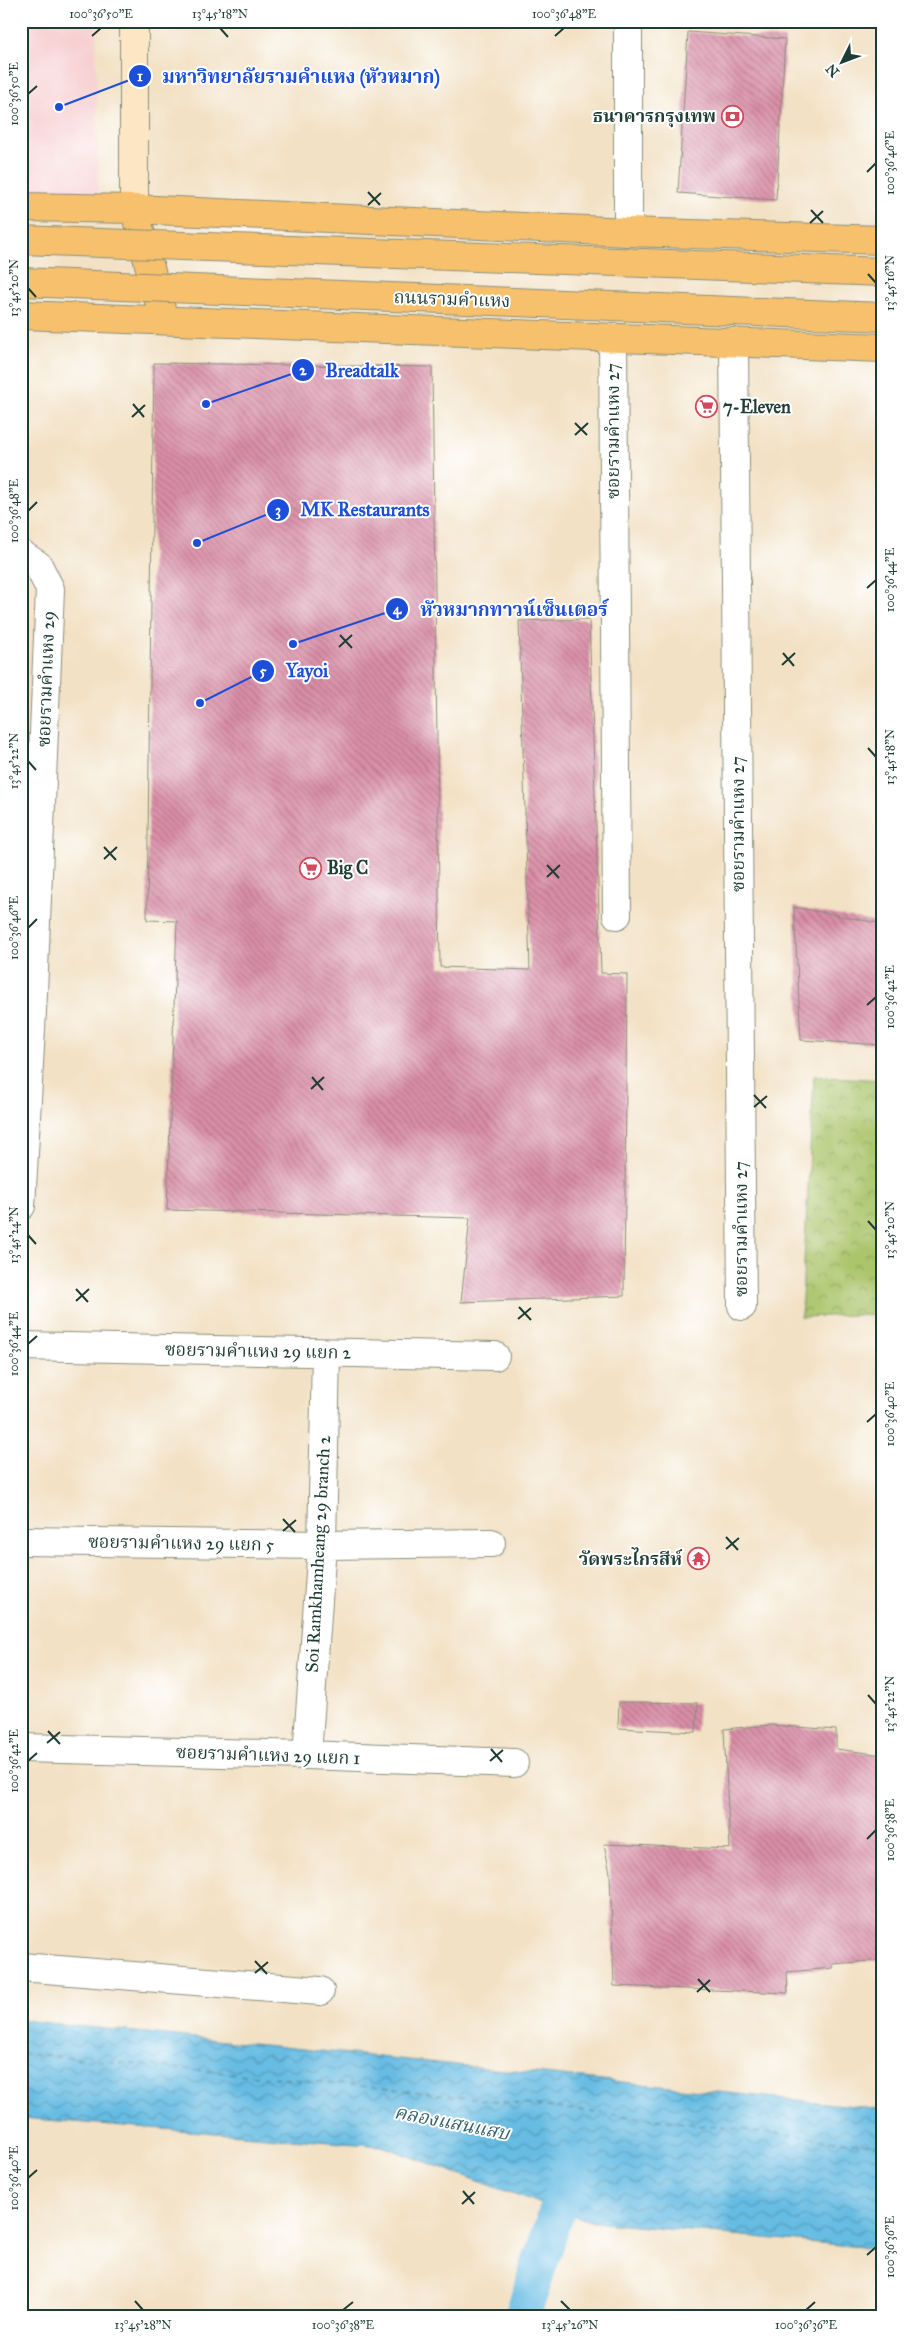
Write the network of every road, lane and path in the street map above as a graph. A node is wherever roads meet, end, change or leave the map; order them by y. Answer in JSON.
{"nodes":[{"id":1,"x":134,"y":21,"type":"edge"},
{"id":2,"x":628,"y":21,"type":"edge"},
{"id":3,"x":21,"y":207,"type":"edge"},
{"id":4,"x":134,"y":210,"type":"junction"},
{"id":5,"x":628,"y":232,"type":"junction"},
{"id":6,"x":21,"y":240,"type":"edge"},
{"id":7,"x":883,"y":240,"type":"edge"},
{"id":8,"x":883,"y":272,"type":"edge"},
{"id":9,"x":21,"y":282,"type":"edge"},
{"id":10,"x":21,"y":315,"type":"edge"},
{"id":11,"x":883,"y":317,"type":"edge"},
{"id":12,"x":165,"y":321,"type":"junction"},
{"id":13,"x":613,"y":337,"type":"junction"},
{"id":14,"x":734,"y":342,"type":"junction"},
{"id":15,"x":883,"y":348,"type":"edge"},
{"id":16,"x":21,"y":554,"type":"edge"},
{"id":17,"x":617,"y":915,"type":"dead end"},
{"id":18,"x":27,"y":992,"type":"edge"},
{"id":19,"x":21,"y":1206,"type":"edge"},
{"id":20,"x":742,"y":1306,"type":"dead end"},
{"id":21,"x":21,"y":1346,"type":"edge"},
{"id":22,"x":326,"y":1353,"type":"junction"},
{"id":23,"x":495,"y":1356,"type":"dead end"},
{"id":24,"x":21,"y":1541,"type":"edge"},
{"id":25,"x":491,"y":1543,"type":"dead end"},
{"id":26,"x":322,"y":1545,"type":"junction"},
{"id":27,"x":21,"y":1748,"type":"edge"},
{"id":28,"x":307,"y":1755,"type":"junction"},
{"id":29,"x":514,"y":1763,"type":"dead end"},
{"id":30,"x":21,"y":1968,"type":"edge"},
{"id":31,"x":320,"y":1991,"type":"dead end"}],
"edges":[{"from":1,"to":4,"type":"main road"},
{"from":2,"to":5,"type":"street"},
{"from":3,"to":4,"type":"main road"},
{"from":4,"to":5,"type":"main road"},
{"from":4,"to":12,"type":"main road"},
{"from":5,"to":7,"type":"main road"},
{"from":6,"to":8,"type":"main road","bridge":true},
{"from":9,"to":11,"type":"main road","name":"ถนนรามคำแหง","bridge":true},
{"from":10,"to":12,"type":"main road","name":"ถนนรามคำแหง"},
{"from":12,"to":13,"type":"main road","name":"ถนนรามคำแหง"},
{"from":13,"to":14,"type":"main road","name":"ถนนรามคำแหง"},
{"from":13,"to":17,"type":"street","name":"ซอยรามคำแหง 27"},
{"from":14,"to":15,"type":"main road","name":"ถนนรามคำแหง"},
{"from":14,"to":20,"type":"street","name":"ซอยรามคำแหง 27"},
{"from":16,"to":18,"type":"street","name":"ซอยรามคำแหง 29"},
{"from":18,"to":19,"type":"street","name":"ซอยรามคำแหง 29"},
{"from":21,"to":22,"type":"street","name":"ซอยรามคำแหง 29 แยก 2"},
{"from":22,"to":23,"type":"street","name":"ซอยรามคำแหง 29 แยก 2"},
{"from":22,"to":26,"type":"street","name":"Soi Ramkhamheang 29 branch 2"},
{"from":24,"to":26,"type":"street","name":"ซอยรามคำแหง 29 แยก 5"},
{"from":25,"to":26,"type":"street","name":"ซอยรามคำแหง 29 แยก 5"},
{"from":26,"to":28,"type":"street","name":"Soi Ramkhamheang 29 branch 2"},
{"from":27,"to":28,"type":"street","name":"ซอยรามคำแหง 29 แยก 1"},
{"from":28,"to":29,"type":"street","name":"ซอยรามคำแหง 29 แยก 1"},
{"from":30,"to":31,"type":"street"}]}
